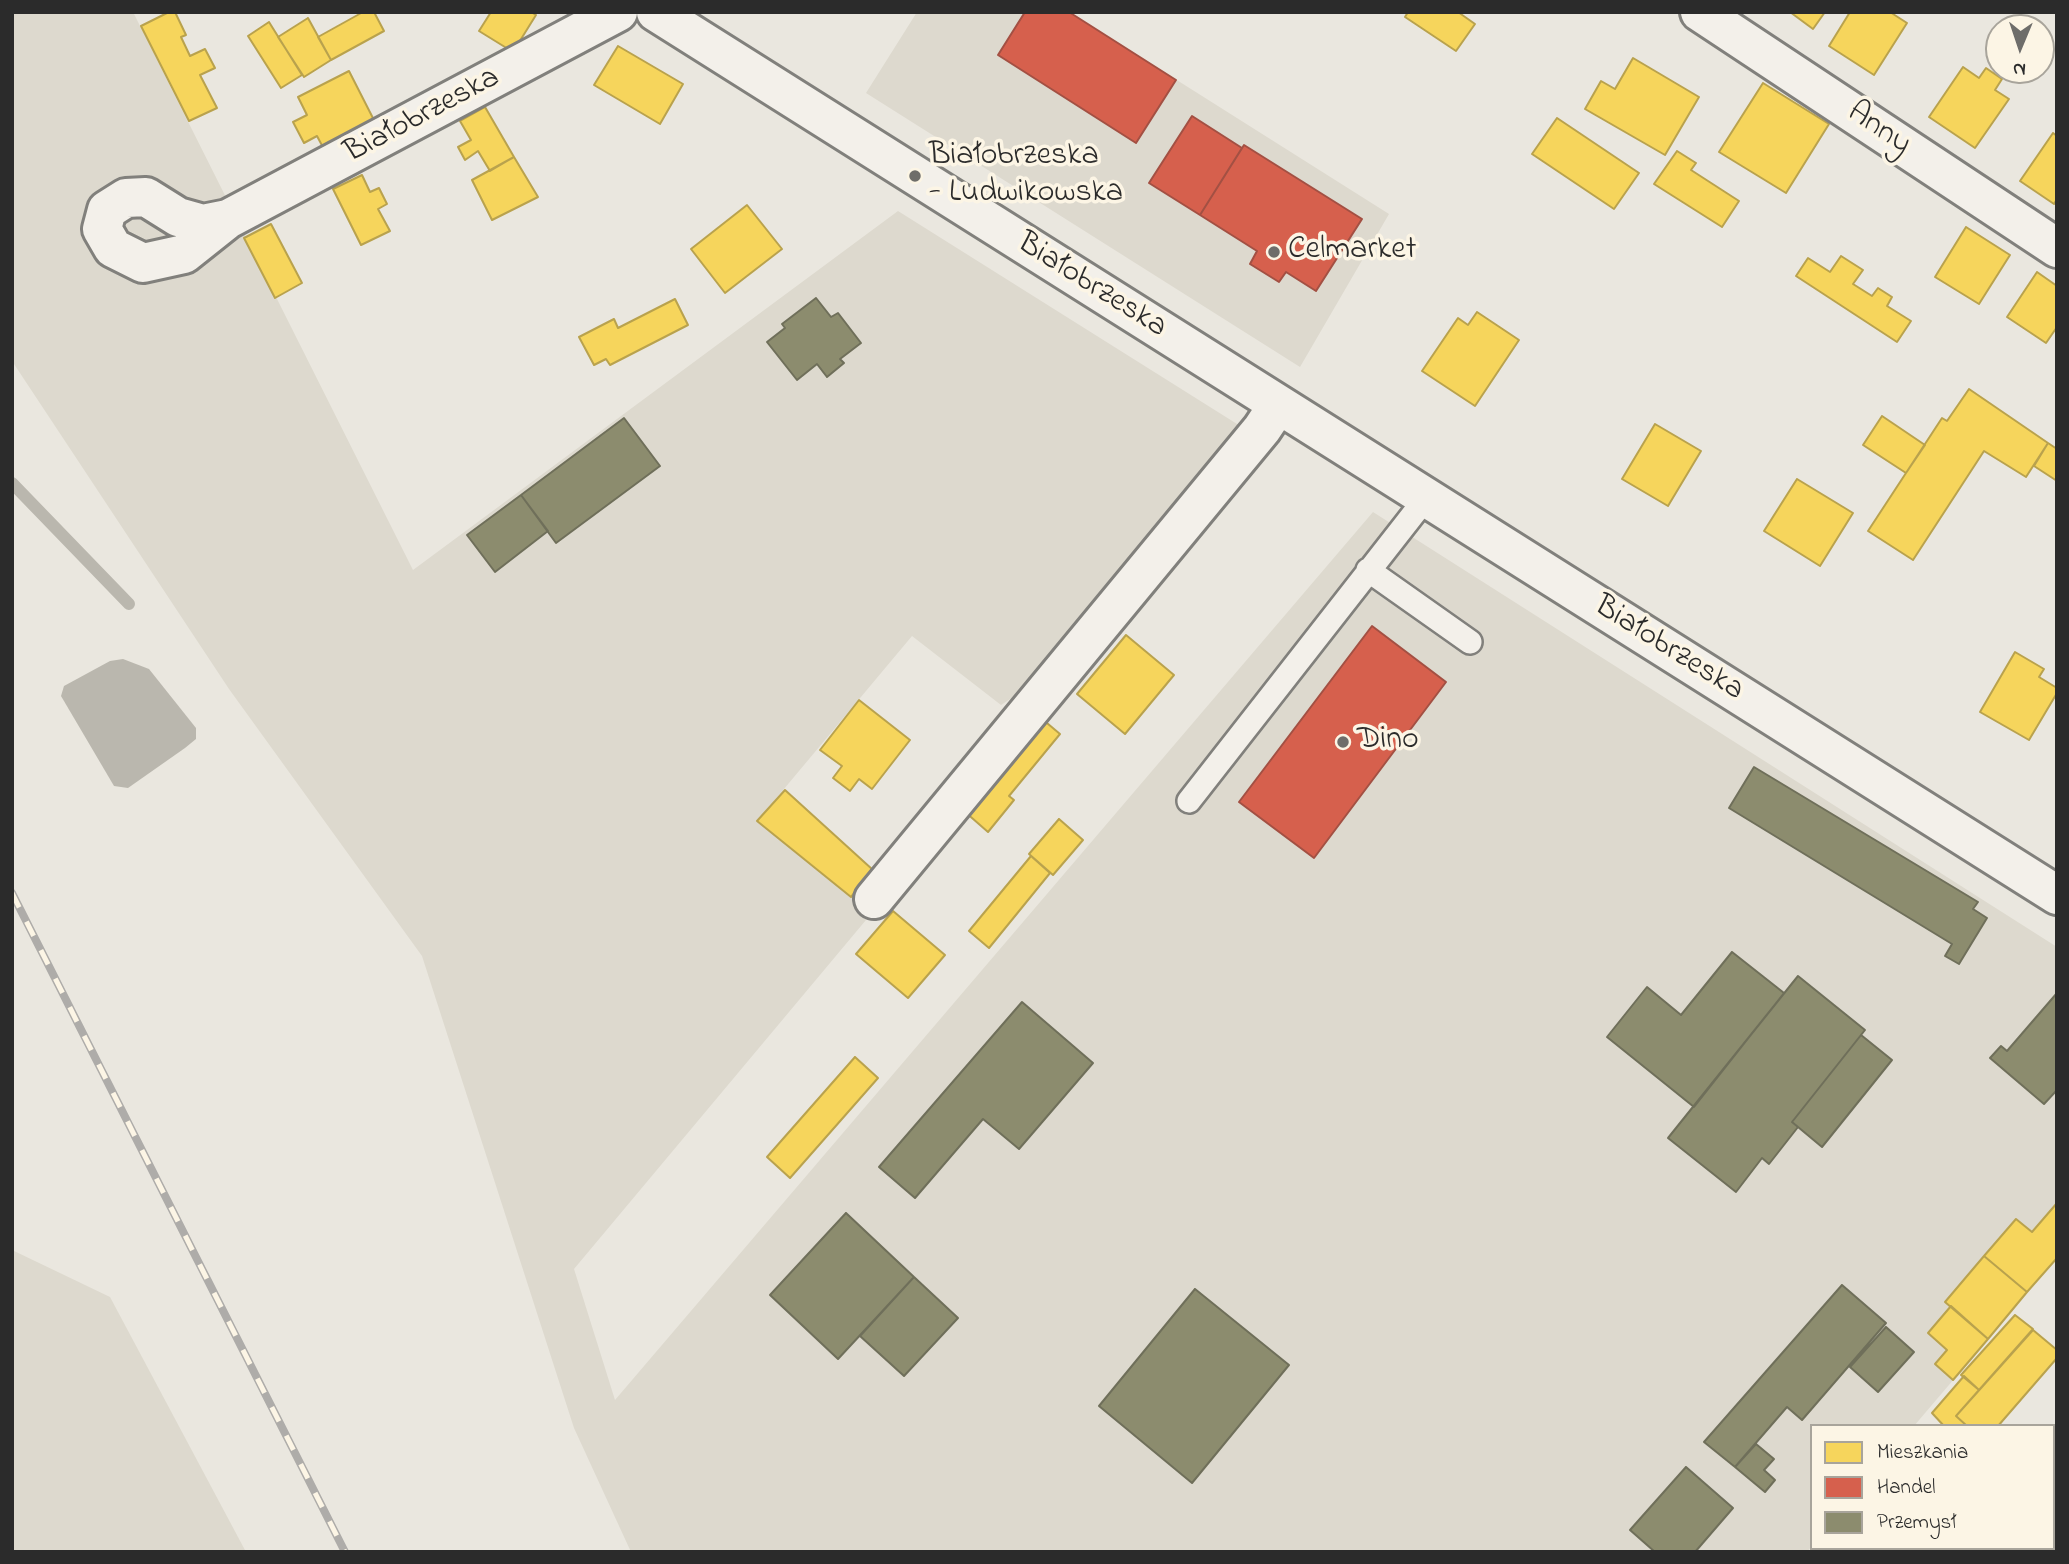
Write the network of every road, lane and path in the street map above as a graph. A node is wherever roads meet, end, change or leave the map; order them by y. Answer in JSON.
{"nodes":[{"id":1,"x":618,"y":12,"type":"edge"},
{"id":2,"x":656,"y":12,"type":"edge"},
{"id":3,"x":1700,"y":12,"type":"edge"},
{"id":4,"x":228,"y":219,"type":"dead end"},
{"id":5,"x":2057,"y":248,"type":"edge"},
{"id":6,"x":1278,"y":405,"type":"junction"},
{"id":7,"x":1426,"y":498,"type":"junction"},
{"id":8,"x":1368,"y":570,"type":"junction"},
{"id":9,"x":1470,"y":642,"type":"dead end"},
{"id":10,"x":1189,"y":801,"type":"dead end"},
{"id":11,"x":2054,"y":886,"type":"edge"},
{"id":12,"x":874,"y":899,"type":"dead end"}],
"edges":[{"from":1,"to":4,"type":"main road","name":"Białobrzeska"},
{"from":2,"to":6,"type":"main road","name":"Białobrzeska"},
{"from":3,"to":5,"type":"main road","name":"Anny"},
{"from":6,"to":7,"type":"main road","name":"Białobrzeska"},
{"from":6,"to":12,"type":"main road"},
{"from":7,"to":8,"type":"lane"},
{"from":7,"to":11,"type":"main road","name":"Białobrzeska"},
{"from":8,"to":9,"type":"lane"},
{"from":8,"to":10,"type":"lane"}]}
